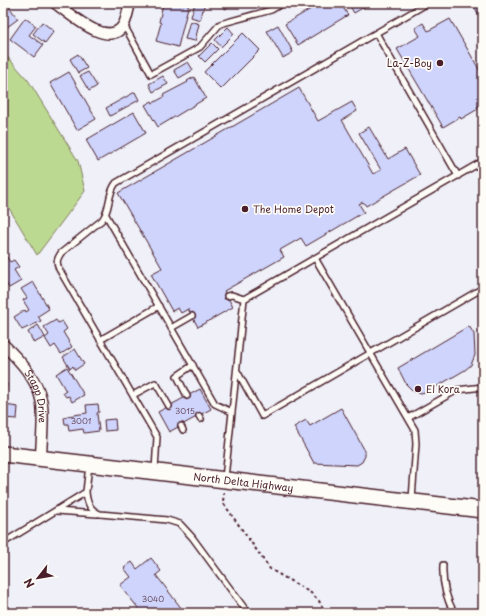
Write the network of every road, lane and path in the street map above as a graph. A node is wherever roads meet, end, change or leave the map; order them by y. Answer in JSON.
{"nodes":[{"id":1,"x":55,"y":3,"type":"edge"},
{"id":2,"x":130,"y":3,"type":"edge"},
{"id":3,"x":283,"y":3,"type":"edge"},
{"id":4,"x":428,"y":3,"type":"edge"},
{"id":5,"x":124,"y":24,"type":"junction"},
{"id":6,"x":376,"y":33,"type":"junction"},
{"id":7,"x":483,"y":161,"type":"edge"},
{"id":8,"x":458,"y":176,"type":"junction"},
{"id":9,"x":106,"y":215,"type":"junction"},
{"id":10,"x":314,"y":258,"type":"junction"},
{"id":11,"x":483,"y":288,"type":"edge"},
{"id":12,"x":227,"y":296,"type":"dead end"},
{"id":13,"x":244,"y":299,"type":"junction"},
{"id":14,"x":159,"y":306,"type":"junction"},
{"id":15,"x":192,"y":316,"type":"dead end"},
{"id":16,"x":171,"y":328,"type":"junction"},
{"id":17,"x":100,"y":340,"type":"junction"},
{"id":18,"x":3,"y":344,"type":"edge"},
{"id":19,"x":370,"y":353,"type":"junction"},
{"id":20,"x":193,"y":366,"type":"junction"},
{"id":21,"x":237,"y":372,"type":"junction"},
{"id":22,"x":483,"y":387,"type":"edge"},
{"id":23,"x":133,"y":395,"type":"junction"},
{"id":24,"x":187,"y":396,"type":"dead end"},
{"id":25,"x":169,"y":406,"type":"dead end"},
{"id":26,"x":232,"y":412,"type":"junction"},
{"id":27,"x":408,"y":418,"type":"junction"},
{"id":28,"x":3,"y":454,"type":"edge"},
{"id":29,"x":41,"y":458,"type":"junction"},
{"id":30,"x":89,"y":464,"type":"junction"},
{"id":31,"x":155,"y":472,"type":"junction"},
{"id":32,"x":225,"y":479,"type":"junction"},
{"id":33,"x":86,"y":492,"type":"junction"},
{"id":34,"x":412,"y":502,"type":"junction"},
{"id":35,"x":483,"y":510,"type":"edge"},
{"id":36,"x":54,"y":511,"type":"junction"},
{"id":37,"x":100,"y":514,"type":"junction"},
{"id":38,"x":3,"y":543,"type":"edge"},
{"id":39,"x":442,"y":566,"type":"dead end"},
{"id":40,"x":248,"y":613,"type":"edge"},
{"id":41,"x":326,"y":613,"type":"edge"},
{"id":42,"x":454,"y":613,"type":"edge"}],
"edges":[{"from":1,"to":5,"type":"street"},
{"from":2,"to":5,"type":"street"},
{"from":3,"to":5,"type":"lane"},
{"from":4,"to":6,"type":"lane"},
{"from":6,"to":8,"type":"lane"},
{"from":6,"to":9,"type":"lane"},
{"from":7,"to":8,"type":"lane"},
{"from":8,"to":10,"type":"lane"},
{"from":9,"to":14,"type":"lane"},
{"from":9,"to":17,"type":"lane"},
{"from":10,"to":13,"type":"lane"},
{"from":10,"to":19,"type":"lane"},
{"from":11,"to":19,"type":"lane"},
{"from":12,"to":13,"type":"lane"},
{"from":13,"to":21,"type":"lane"},
{"from":14,"to":16,"type":"lane"},
{"from":14,"to":17,"type":"lane"},
{"from":15,"to":16,"type":"lane"},
{"from":16,"to":20,"type":"lane"},
{"from":17,"to":23,"type":"lane"},
{"from":18,"to":29,"type":"street","name":"Stapp Drive"},
{"from":19,"to":21,"type":"lane"},
{"from":19,"to":27,"type":"lane"},
{"from":20,"to":24,"type":"lane"},
{"from":20,"to":26,"type":"lane"},
{"from":21,"to":26,"type":"lane"},
{"from":22,"to":27,"type":"lane"},
{"from":23,"to":25,"type":"lane"},
{"from":23,"to":31,"type":"lane"},
{"from":26,"to":32,"type":"lane"},
{"from":27,"to":34,"type":"lane"},
{"from":28,"to":29,"type":"street","name":"North Delta Highway"},
{"from":29,"to":30,"type":"street","name":"North Delta Highway"},
{"from":30,"to":31,"type":"street","name":"North Delta Highway"},
{"from":30,"to":33,"type":"lane"},
{"from":31,"to":32,"type":"street","name":"North Delta Highway"},
{"from":32,"to":34,"type":"street","name":"North Delta Highway"},
{"from":32,"to":41,"type":"path"},
{"from":33,"to":36,"type":"lane"},
{"from":33,"to":37,"type":"lane"},
{"from":34,"to":35,"type":"street","name":"North Delta Highway"},
{"from":36,"to":37,"type":"lane"},
{"from":36,"to":38,"type":"lane"},
{"from":37,"to":40,"type":"lane"},
{"from":39,"to":42,"type":"lane"}]}
